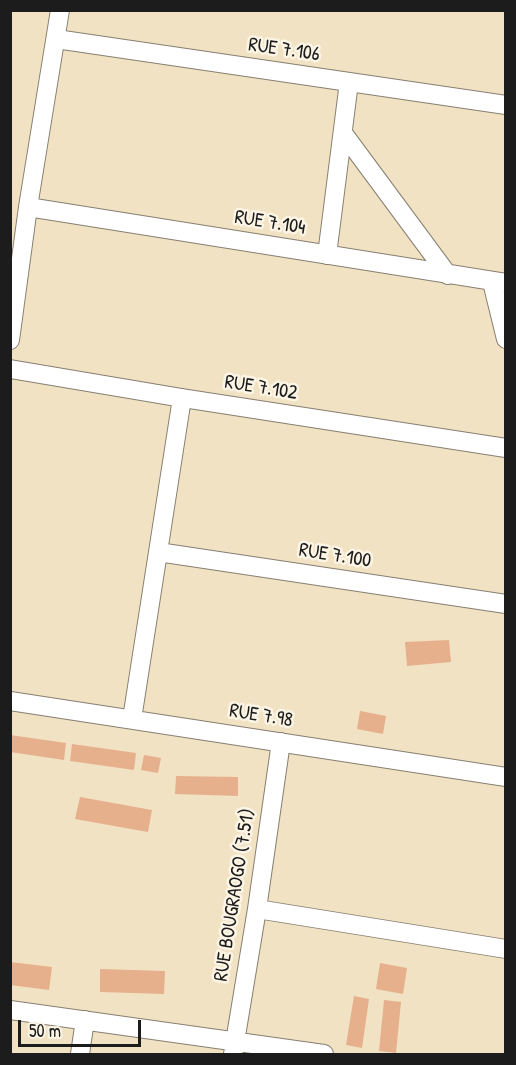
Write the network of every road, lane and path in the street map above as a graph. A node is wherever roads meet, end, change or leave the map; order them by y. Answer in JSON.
{"nodes":[{"id":1,"x":60,"y":10,"type":"edge"},
{"id":2,"x":56,"y":39,"type":"junction"},
{"id":3,"x":349,"y":82,"type":"junction"},
{"id":4,"x":506,"y":105,"type":"edge"},
{"id":5,"x":343,"y":133,"type":"junction"},
{"id":6,"x":28,"y":207,"type":"junction"},
{"id":7,"x":327,"y":255,"type":"junction"},
{"id":8,"x":448,"y":274,"type":"junction"},
{"id":9,"x":499,"y":282,"type":"edge"},
{"id":10,"x":506,"y":339,"type":"edge"},
{"id":11,"x":10,"y":340,"type":"edge"},
{"id":12,"x":10,"y":369,"type":"edge"},
{"id":13,"x":182,"y":398,"type":"junction"},
{"id":14,"x":506,"y":448,"type":"edge"},
{"id":15,"x":158,"y":552,"type":"junction"},
{"id":16,"x":506,"y":604,"type":"edge"},
{"id":17,"x":10,"y":701,"type":"edge"},
{"id":18,"x":132,"y":719,"type":"junction"},
{"id":19,"x":281,"y":742,"type":"junction"},
{"id":20,"x":506,"y":777,"type":"edge"},
{"id":21,"x":257,"y":909,"type":"junction"},
{"id":22,"x":506,"y":949,"type":"edge"},
{"id":23,"x":10,"y":1010,"type":"edge"},
{"id":24,"x":86,"y":1020,"type":"junction"},
{"id":25,"x":234,"y":1048,"type":"edge"},
{"id":26,"x":80,"y":1054,"type":"edge"},
{"id":27,"x":324,"y":1054,"type":"edge"}],
"edges":[{"from":1,"to":2,"type":"street"},
{"from":2,"to":3,"type":"street","name":"RUE 7.106"},
{"from":2,"to":6,"type":"street"},
{"from":3,"to":4,"type":"street","name":"RUE 7.106"},
{"from":3,"to":5,"type":"street"},
{"from":5,"to":7,"type":"street"},
{"from":5,"to":8,"type":"street"},
{"from":6,"to":7,"type":"street","name":"RUE 7.104"},
{"from":6,"to":11,"type":"street"},
{"from":7,"to":8,"type":"street","name":"RUE 7.104"},
{"from":8,"to":9,"type":"street","name":"RUE 7.104"},
{"from":9,"to":10,"type":"street"},
{"from":12,"to":13,"type":"street","name":"RUE 7.102"},
{"from":13,"to":14,"type":"street","name":"RUE 7.102"},
{"from":13,"to":15,"type":"street"},
{"from":15,"to":16,"type":"street","name":"RUE 7.100"},
{"from":15,"to":18,"type":"street"},
{"from":17,"to":18,"type":"street","name":"RUE 7.98"},
{"from":18,"to":19,"type":"street","name":"RUE 7.98"},
{"from":19,"to":20,"type":"street","name":"RUE 7.98"},
{"from":19,"to":21,"type":"street","name":"RUE BOUGRAOGO (7.51)"},
{"from":21,"to":22,"type":"street"},
{"from":21,"to":25,"type":"street","name":"RUE BOUGRAOGO (7.51)"},
{"from":23,"to":24,"type":"street"},
{"from":24,"to":25,"type":"street"},
{"from":24,"to":26,"type":"street"},
{"from":25,"to":27,"type":"street"}]}
